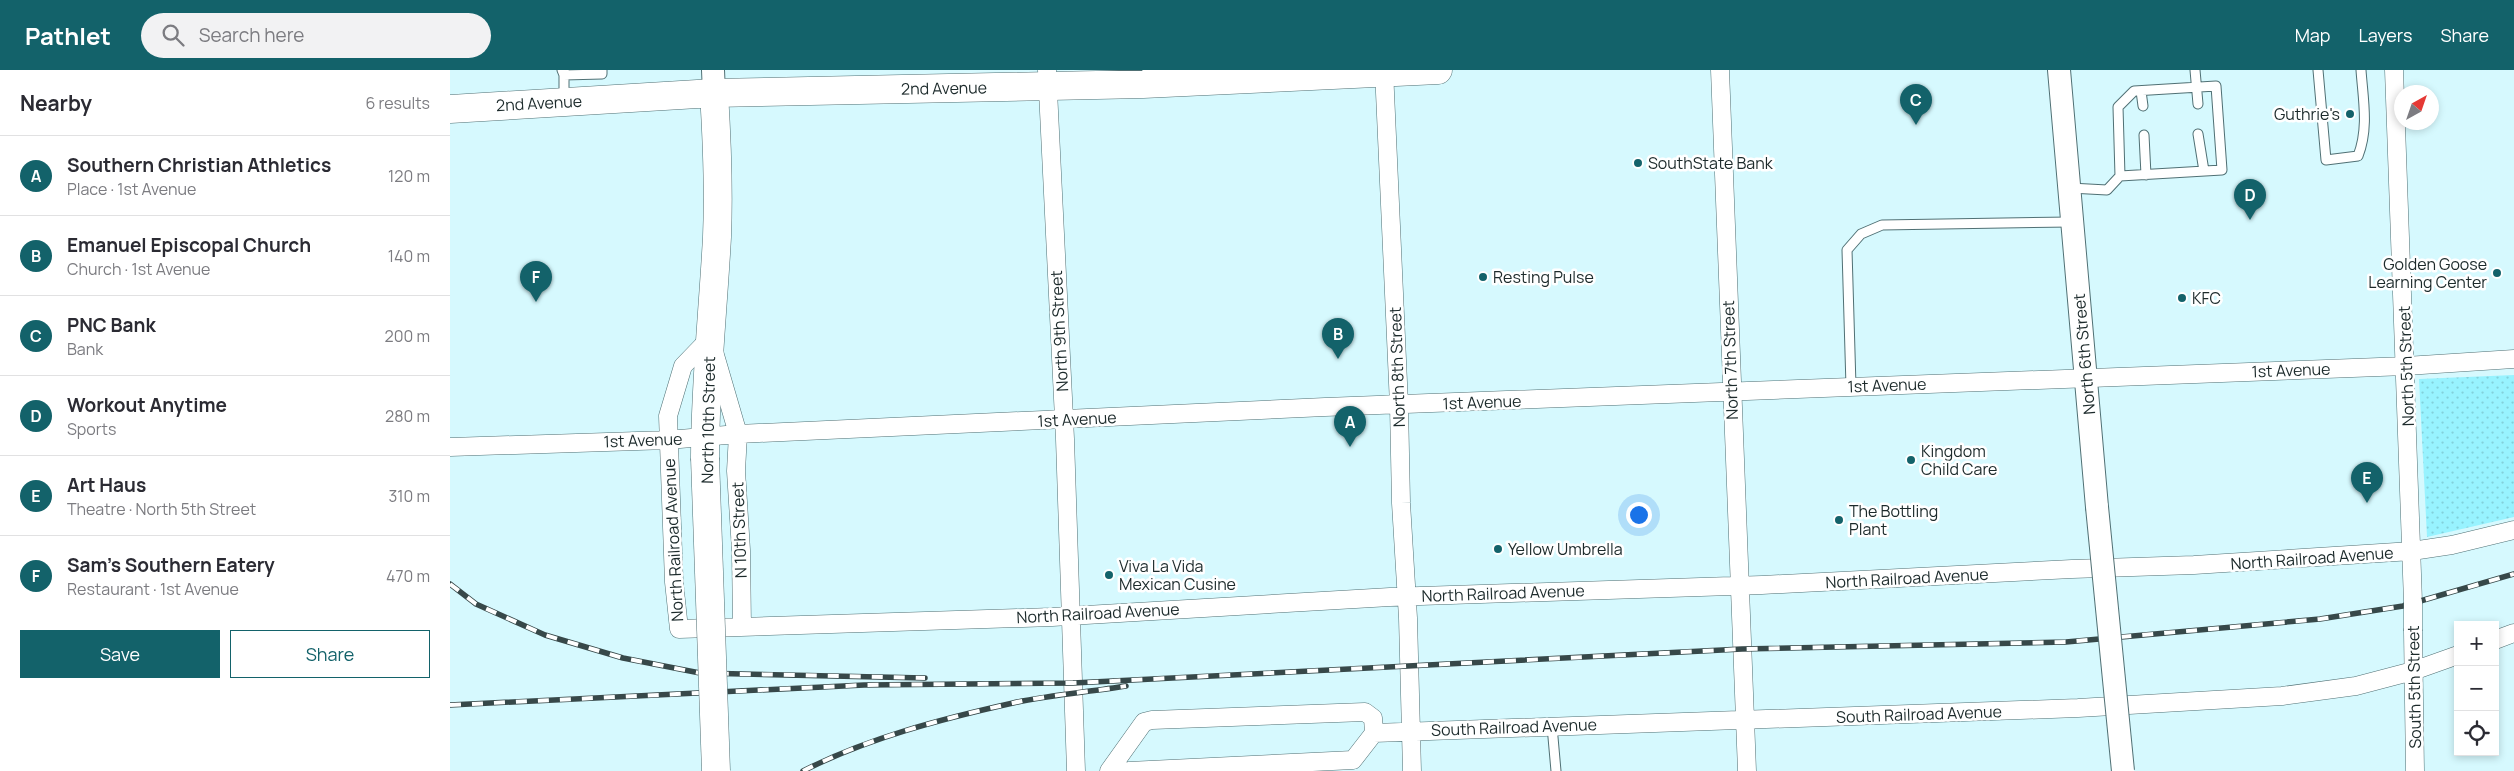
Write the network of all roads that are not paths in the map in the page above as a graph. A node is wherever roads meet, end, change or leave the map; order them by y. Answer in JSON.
{"nodes":[{"id":1,"x":1438,"y":70,"type":"edge"},
{"id":2,"x":1720,"y":70,"type":"edge"},
{"id":3,"x":2059,"y":70,"type":"edge"},
{"id":4,"x":2195,"y":70,"type":"edge"},
{"id":5,"x":2318,"y":70,"type":"edge"},
{"id":6,"x":2361,"y":70,"type":"edge"},
{"id":7,"x":2394,"y":70,"type":"edge"},
{"id":8,"x":1384,"y":71,"type":"edge"},
{"id":9,"x":563,"y":72,"type":"edge"},
{"id":10,"x":1048,"y":78,"type":"edge"},
{"id":11,"x":713,"y":81,"type":"edge"},
{"id":12,"x":603,"y":84,"type":"edge"},
{"id":13,"x":2196,"y":87,"type":"junction"},
{"id":14,"x":2141,"y":91,"type":"junction"},
{"id":15,"x":564,"y":102,"type":"junction"},
{"id":16,"x":2198,"y":104,"type":"dead end"},
{"id":17,"x":2142,"y":106,"type":"dead end"},
{"id":18,"x":450,"y":109,"type":"edge"},
{"id":19,"x":2198,"y":134,"type":"dead end"},
{"id":20,"x":2144,"y":135,"type":"dead end"},
{"id":21,"x":2204,"y":171,"type":"junction"},
{"id":22,"x":2146,"y":175,"type":"junction"},
{"id":23,"x":2120,"y":176,"type":"junction"},
{"id":24,"x":2070,"y":188,"type":"junction"},
{"id":25,"x":2072,"y":222,"type":"junction"},
{"id":26,"x":710,"y":338,"type":"junction"},
{"id":27,"x":2514,"y":360,"type":"edge"},
{"id":28,"x":2406,"y":366,"type":"junction"},
{"id":29,"x":2087,"y":377,"type":"junction"},
{"id":30,"x":1851,"y":386,"type":"junction"},
{"id":31,"x":1732,"y":391,"type":"junction"},
{"id":32,"x":1399,"y":405,"type":"junction"},
{"id":33,"x":1063,"y":420,"type":"junction"},
{"id":34,"x":738,"y":434,"type":"junction"},
{"id":35,"x":668,"y":440,"type":"junction"},
{"id":36,"x":450,"y":447,"type":"edge"},
{"id":37,"x":705,"y":447,"type":"junction"},
{"id":38,"x":2514,"y":530,"type":"edge"},
{"id":39,"x":2412,"y":557,"type":"junction"},
{"id":40,"x":1740,"y":585,"type":"junction"},
{"id":41,"x":1407,"y":596,"type":"junction"},
{"id":42,"x":2413,"y":602,"type":"joint"},
{"id":43,"x":1071,"y":616,"type":"junction"},
{"id":44,"x":742,"y":627,"type":"junction"},
{"id":45,"x":2514,"y":633,"type":"edge"},
{"id":46,"x":2499,"y":639,"type":"edge"},
{"id":47,"x":2454,"y":656,"type":"edge"},
{"id":48,"x":2414,"y":671,"type":"junction"},
{"id":49,"x":1745,"y":719,"type":"junction"},
{"id":50,"x":1552,"y":726,"type":"junction"},
{"id":51,"x":1411,"y":730,"type":"junction"},
{"id":52,"x":1374,"y":733,"type":"junction"},
{"id":53,"x":716,"y":771,"type":"edge"},
{"id":54,"x":1076,"y":771,"type":"edge"},
{"id":55,"x":1109,"y":771,"type":"edge"},
{"id":56,"x":1129,"y":771,"type":"edge"},
{"id":57,"x":1412,"y":771,"type":"edge"},
{"id":58,"x":1556,"y":771,"type":"edge"},
{"id":59,"x":1747,"y":771,"type":"edge"},
{"id":60,"x":2123,"y":771,"type":"edge"},
{"id":61,"x":2414,"y":771,"type":"edge"}],
"edges":[{"from":1,"to":8,"type":"main road","name":"2nd Avenue"},
{"from":2,"to":31,"type":"street","name":"North 7th Street"},
{"from":3,"to":24,"type":"street","name":"North 6th Street"},
{"from":4,"to":13,"type":"lane"},
{"from":5,"to":6,"type":"lane"},
{"from":7,"to":28,"type":"street","name":"North 5th Street"},
{"from":8,"to":10,"type":"main road","name":"2nd Avenue"},
{"from":8,"to":32,"type":"street","name":"North 8th Street"},
{"from":9,"to":12,"type":"lane"},
{"from":9,"to":15,"type":"lane"},
{"from":10,"to":11,"type":"main road","name":"2nd Avenue"},
{"from":10,"to":33,"type":"street","name":"North 9th Street"},
{"from":11,"to":12,"type":"main road","name":"2nd Avenue"},
{"from":11,"to":26,"type":"main road","name":"North 10th Street"},
{"from":12,"to":15,"type":"main road","name":"2nd Avenue"},
{"from":13,"to":14,"type":"lane"},
{"from":13,"to":16,"type":"lane"},
{"from":13,"to":21,"type":"lane"},
{"from":14,"to":17,"type":"lane"},
{"from":14,"to":23,"type":"lane"},
{"from":15,"to":18,"type":"main road","name":"2nd Avenue"},
{"from":19,"to":21,"type":"lane"},
{"from":20,"to":22,"type":"lane"},
{"from":21,"to":22,"type":"lane"},
{"from":22,"to":23,"type":"lane"},
{"from":23,"to":24,"type":"lane"},
{"from":24,"to":25,"type":"street","name":"North 6th Street"},
{"from":25,"to":29,"type":"street","name":"North 6th Street"},
{"from":25,"to":30,"type":"lane"},
{"from":26,"to":34,"type":"street","name":"N 10th Street"},
{"from":26,"to":35,"type":"street","name":"North Railroad Avenue"},
{"from":26,"to":37,"type":"main road","name":"North 10th Street"},
{"from":27,"to":28,"type":"street","name":"1st Avenue"},
{"from":28,"to":29,"type":"street","name":"1st Avenue"},
{"from":28,"to":39,"type":"street","name":"North 5th Street"},
{"from":29,"to":30,"type":"street","name":"1st Avenue"},
{"from":29,"to":60,"type":"street","name":"North 6th Street","bridge":true},
{"from":30,"to":31,"type":"street","name":"1st Avenue"},
{"from":31,"to":32,"type":"street","name":"1st Avenue"},
{"from":31,"to":40,"type":"street","name":"North 7th Street"},
{"from":32,"to":33,"type":"street","name":"1st Avenue"},
{"from":32,"to":41,"type":"street","name":"North 8th Street"},
{"from":33,"to":34,"type":"street","name":"1st Avenue"},
{"from":33,"to":43,"type":"street","name":"North 9th Street"},
{"from":34,"to":37,"type":"street","name":"1st Avenue"},
{"from":34,"to":44,"type":"street","name":"N 10th Street"},
{"from":35,"to":36,"type":"street","name":"1st Avenue"},
{"from":35,"to":37,"type":"street","name":"1st Avenue"},
{"from":35,"to":44,"type":"street","name":"North Railroad Avenue"},
{"from":37,"to":53,"type":"main road","name":"North 10th Street","bridge":true},
{"from":38,"to":39,"type":"street","name":"North Railroad Avenue"},
{"from":39,"to":40,"type":"street","name":"North Railroad Avenue"},
{"from":39,"to":42,"type":"street","name":"North 5th Street"},
{"from":40,"to":41,"type":"street","name":"North Railroad Avenue"},
{"from":40,"to":49,"type":"street","name":"North 7th Street"},
{"from":41,"to":43,"type":"street","name":"North Railroad Avenue"},
{"from":41,"to":51,"type":"street","name":"North 8th Street"},
{"from":42,"to":48,"type":"street","name":"South 5th Street","bridge":true},
{"from":43,"to":44,"type":"street","name":"North Railroad Avenue"},
{"from":43,"to":54,"type":"street","name":"North 9th Street"},
{"from":45,"to":46,"type":"street"},
{"from":47,"to":48,"type":"street","name":"South Railroad Avenue"},
{"from":48,"to":49,"type":"street","name":"South Railroad Avenue"},
{"from":48,"to":61,"type":"street","name":"South 5th Street"},
{"from":49,"to":50,"type":"street","name":"South Railroad Avenue"},
{"from":49,"to":59,"type":"street","name":"North 7th Street"},
{"from":50,"to":51,"type":"street","name":"South Railroad Avenue"},
{"from":50,"to":58,"type":"lane"},
{"from":51,"to":52,"type":"street","name":"South Railroad Avenue"},
{"from":51,"to":57,"type":"street","name":"North 8th Street"},
{"from":52,"to":55,"type":"street"},
{"from":52,"to":56,"type":"street"}]}
